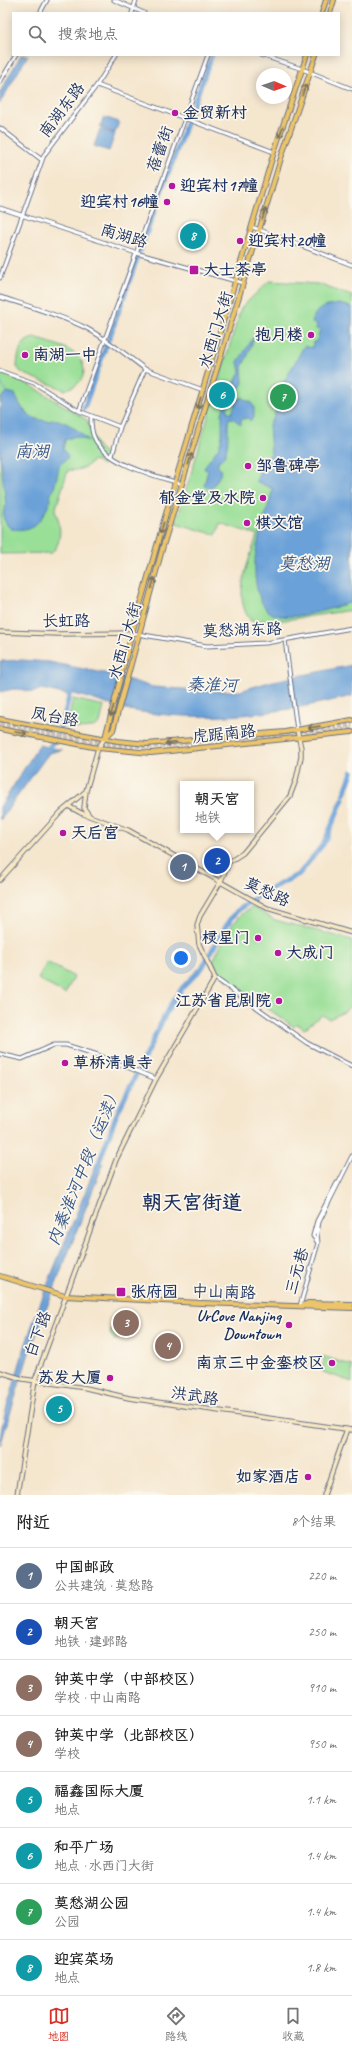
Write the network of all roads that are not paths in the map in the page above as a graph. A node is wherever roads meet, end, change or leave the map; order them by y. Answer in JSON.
{"nodes":[{"id":1,"x":47,"y":0,"type":"edge"},
{"id":2,"x":114,"y":0,"type":"edge"},
{"id":3,"x":136,"y":0,"type":"edge"},
{"id":4,"x":326,"y":0,"type":"edge"},
{"id":5,"x":334,"y":0,"type":"edge"},
{"id":6,"x":132,"y":11,"type":"edge"},
{"id":7,"x":41,"y":12,"type":"edge"},
{"id":8,"x":322,"y":12,"type":"edge"},
{"id":9,"x":330,"y":12,"type":"edge"},
{"id":10,"x":15,"y":56,"type":"edge"},
{"id":11,"x":115,"y":56,"type":"edge"},
{"id":12,"x":208,"y":56,"type":"edge"},
{"id":13,"x":264,"y":56,"type":"edge"},
{"id":14,"x":307,"y":56,"type":"edge"},
{"id":15,"x":316,"y":56,"type":"edge"},
{"id":16,"x":302,"y":69,"type":"junction"},
{"id":17,"x":310,"y":72,"type":"junction"},
{"id":18,"x":0,"y":82,"type":"edge"},
{"id":19,"x":97,"y":85,"type":"junction"},
{"id":20,"x":352,"y":89,"type":"edge"},
{"id":21,"x":184,"y":118,"type":"junction"},
{"id":22,"x":0,"y":128,"type":"edge"},
{"id":23,"x":274,"y":152,"type":"junction"},
{"id":24,"x":42,"y":160,"type":"junction"},
{"id":25,"x":0,"y":208,"type":"edge"},
{"id":26,"x":21,"y":216,"type":"junction"},
{"id":27,"x":252,"y":227,"type":"junction"},
{"id":28,"x":260,"y":230,"type":"junction"},
{"id":29,"x":136,"y":252,"type":"junction"},
{"id":30,"x":352,"y":265,"type":"edge"},
{"id":31,"x":0,"y":278,"type":"edge"},
{"id":32,"x":235,"y":281,"type":"junction"},
{"id":33,"x":243,"y":283,"type":"junction"},
{"id":34,"x":0,"y":297,"type":"edge"},
{"id":35,"x":105,"y":339,"type":"junction"},
{"id":36,"x":145,"y":369,"type":"junction"},
{"id":37,"x":0,"y":371,"type":"edge"},
{"id":38,"x":203,"y":390,"type":"junction"},
{"id":39,"x":78,"y":411,"type":"junction"},
{"id":40,"x":91,"y":416,"type":"junction"},
{"id":41,"x":120,"y":427,"type":"junction"},
{"id":42,"x":112,"y":456,"type":"junction"},
{"id":43,"x":175,"y":482,"type":"junction"},
{"id":44,"x":182,"y":484,"type":"junction"},
{"id":45,"x":352,"y":628,"type":"edge"},
{"id":46,"x":0,"y":632,"type":"edge"},
{"id":47,"x":132,"y":633,"type":"junction"},
{"id":48,"x":140,"y":635,"type":"junction"},
{"id":49,"x":286,"y":640,"type":"junction"},
{"id":50,"x":0,"y":719,"type":"edge"},
{"id":51,"x":352,"y":720,"type":"edge"},
{"id":52,"x":0,"y":729,"type":"edge"},
{"id":53,"x":297,"y":730,"type":"junction"},
{"id":54,"x":352,"y":732,"type":"edge"},
{"id":55,"x":105,"y":738,"type":"junction"},
{"id":56,"x":300,"y":738,"type":"junction"},
{"id":57,"x":126,"y":742,"type":"junction"},
{"id":58,"x":98,"y":748,"type":"junction"},
{"id":59,"x":124,"y":751,"type":"junction"},
{"id":60,"x":86,"y":791,"type":"junction"},
{"id":61,"x":70,"y":807,"type":"junction"},
{"id":62,"x":90,"y":816,"type":"junction"},
{"id":63,"x":0,"y":880,"type":"edge"},
{"id":64,"x":221,"y":882,"type":"junction"},
{"id":65,"x":352,"y":933,"type":"edge"},
{"id":66,"x":215,"y":978,"type":"junction"},
{"id":67,"x":0,"y":1054,"type":"edge"},
{"id":68,"x":352,"y":1066,"type":"edge"},
{"id":69,"x":156,"y":1079,"type":"junction"},
{"id":70,"x":352,"y":1156,"type":"edge"},
{"id":71,"x":0,"y":1276,"type":"edge"},
{"id":72,"x":65,"y":1296,"type":"junction"},
{"id":73,"x":352,"y":1304,"type":"edge"},
{"id":74,"x":300,"y":1306,"type":"junction"},
{"id":75,"x":352,"y":1308,"type":"edge"},
{"id":76,"x":0,"y":1372,"type":"edge"},
{"id":77,"x":35,"y":1380,"type":"junction"},
{"id":78,"x":346,"y":1429,"type":"junction"},
{"id":79,"x":352,"y":1430,"type":"edge"},
{"id":80,"x":17,"y":1495,"type":"edge"},
{"id":81,"x":324,"y":1495,"type":"edge"}],
"edges":[{"from":1,"to":7,"type":"street"},
{"from":2,"to":6,"type":"street"},
{"from":3,"to":6,"type":"street"},
{"from":4,"to":8,"type":"main road"},
{"from":5,"to":9,"type":"main road"},
{"from":10,"to":18,"type":"street"},
{"from":11,"to":19,"type":"street","name":"南湖东路"},
{"from":12,"to":21,"type":"street","name":"蓓蕾街"},
{"from":13,"to":16,"type":"street"},
{"from":14,"to":16,"type":"main road","name":"水西门大街"},
{"from":15,"to":17,"type":"main road","name":"水西门大街"},
{"from":16,"to":17,"type":"street"},
{"from":16,"to":23,"type":"main road","name":"水西门大街","one_way":true},
{"from":17,"to":20,"type":"street"},
{"from":28,"to":17,"type":"main road","name":"水西门大街","one_way":true},
{"from":19,"to":21,"type":"street"},
{"from":19,"to":24,"type":"street","name":"南湖东路"},
{"from":21,"to":23,"type":"street"},
{"from":21,"to":29,"type":"street","name":"蓓蕾街"},
{"from":22,"to":24,"type":"street"},
{"from":23,"to":27,"type":"main road","name":"水西门大街"},
{"from":24,"to":26,"type":"street","name":"南湖东路"},
{"from":25,"to":26,"type":"street","name":"南湖路"},
{"from":26,"to":29,"type":"street","name":"南湖路"},
{"from":26,"to":31,"type":"street"},
{"from":27,"to":28,"type":"street"},
{"from":27,"to":32,"type":"main road","name":"水西门大街"},
{"from":28,"to":30,"type":"street"},
{"from":28,"to":33,"type":"main road","name":"水西门大街"},
{"from":29,"to":32,"type":"street","name":"南湖路"},
{"from":29,"to":35,"type":"street","name":"蓓蕾街"},
{"from":32,"to":33,"type":"street","name":"南湖路"},
{"from":32,"to":38,"type":"main road","name":"水西门大街"},
{"from":44,"to":33,"type":"main road","name":"水西门大街","one_way":true},
{"from":34,"to":35,"type":"street"},
{"from":35,"to":36,"type":"street"},
{"from":35,"to":39,"type":"street","name":"蓓蕾街"},
{"from":36,"to":38,"type":"street"},
{"from":36,"to":41,"type":"street"},
{"from":37,"to":39,"type":"street"},
{"from":38,"to":43,"type":"main road","name":"水西门大街","one_way":true},
{"from":39,"to":40,"type":"street"},
{"from":40,"to":41,"type":"street"},
{"from":40,"to":42,"type":"street"},
{"from":41,"to":42,"type":"street"},
{"from":42,"to":43,"type":"street"},
{"from":43,"to":44,"type":"street"},
{"from":43,"to":47,"type":"main road","name":"水西门大街","one_way":true},
{"from":48,"to":44,"type":"main road","name":"水西门大街","one_way":true},
{"from":45,"to":49,"type":"street","name":"莫愁湖东路"},
{"from":46,"to":47,"type":"main road","name":"长虹路"},
{"from":47,"to":48,"type":"street","name":"莫愁湖东路"},
{"from":47,"to":55,"type":"main road","name":"水西门大街","one_way":true},
{"from":48,"to":49,"type":"street","name":"莫愁湖东路"},
{"from":48,"to":55,"type":"main road","name":"水西门大街"},
{"from":49,"to":53,"type":"street"},
{"from":50,"to":55,"type":"main road","name":"凤台路"},
{"from":51,"to":53,"type":"main road","name":"虎踞南路","one_way":true},
{"from":52,"to":58,"type":"main road","name":"凤台路","one_way":true},
{"from":53,"to":56,"type":"main road"},
{"from":53,"to":57,"type":"main road","name":"虎踞南路","one_way":true},
{"from":54,"to":56,"type":"main road","name":"虎踞南路"},
{"from":55,"to":57,"type":"main road","name":"虎踞南路"},
{"from":55,"to":58,"type":"main road"},
{"from":56,"to":59,"type":"main road","name":"虎踞南路"},
{"from":56,"to":64,"type":"main road"},
{"from":57,"to":59,"type":"main road"},
{"from":58,"to":59,"type":"main road","name":"虎踞南路"},
{"from":58,"to":60,"type":"main road"},
{"from":60,"to":61,"type":"main road"},
{"from":60,"to":62,"type":"main road"},
{"from":61,"to":62,"type":"main road","name":"莫愁路"},
{"from":61,"to":63,"type":"main road"},
{"from":62,"to":64,"type":"main road","name":"莫愁路"},
{"from":64,"to":65,"type":"main road","name":"莫愁路"},
{"from":64,"to":66,"type":"main road"},
{"from":66,"to":68,"type":"street"},
{"from":66,"to":69,"type":"main road","name":"白下路"},
{"from":67,"to":69,"type":"street"},
{"from":69,"to":72,"type":"main road","name":"白下路"},
{"from":70,"to":74,"type":"street","name":"三元巷"},
{"from":71,"to":72,"type":"main road","name":"中山南路"},
{"from":72,"to":74,"type":"main road","name":"中山南路"},
{"from":72,"to":77,"type":"main road","name":"白下路"},
{"from":73,"to":74,"type":"main road","name":"中山南路"},
{"from":74,"to":75,"type":"main road","name":"中山南路"},
{"from":76,"to":77,"type":"main road","name":"洪武路"},
{"from":77,"to":78,"type":"main road","name":"洪武路"},
{"from":77,"to":80,"type":"main road","name":"白下路"},
{"from":78,"to":79,"type":"main road","name":"洪武路"},
{"from":78,"to":81,"type":"main road"}]}
